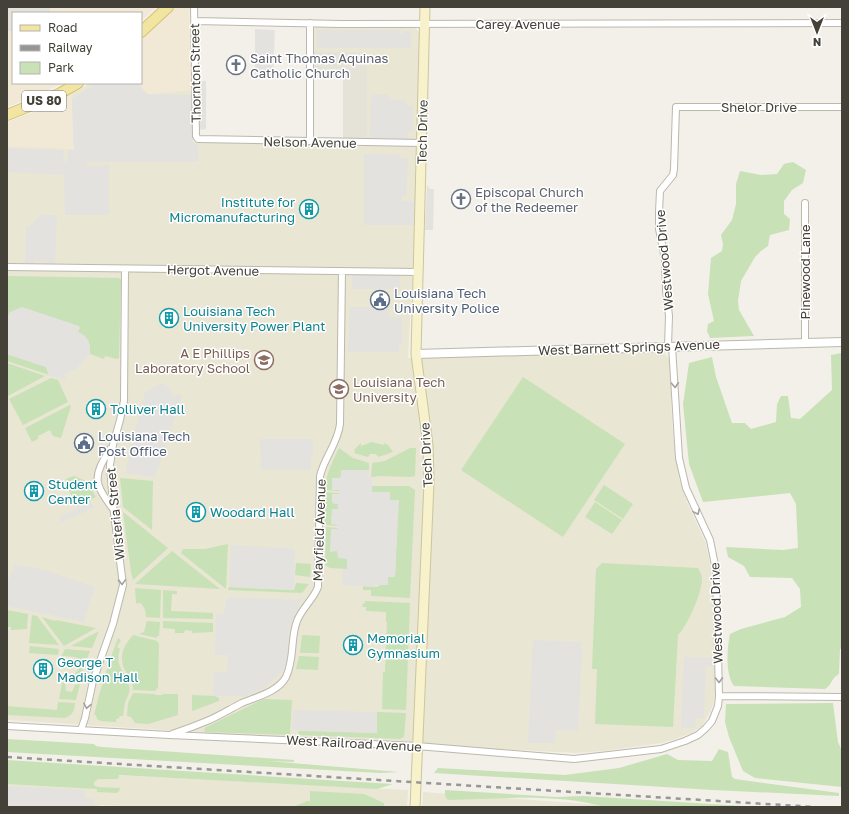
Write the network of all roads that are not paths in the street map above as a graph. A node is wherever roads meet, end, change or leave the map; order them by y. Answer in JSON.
{"nodes":[{"id":1,"x":168,"y":7,"type":"edge"},
{"id":2,"x":194,"y":7,"type":"edge"},
{"id":3,"x":425,"y":7,"type":"edge"},
{"id":4,"x":195,"y":21,"type":"junction"},
{"id":5,"x":842,"y":22,"type":"edge"},
{"id":6,"x":310,"y":23,"type":"junction"},
{"id":7,"x":425,"y":24,"type":"junction"},
{"id":8,"x":142,"y":31,"type":"edge"},
{"id":9,"x":76,"y":84,"type":"edge"},
{"id":10,"x":676,"y":107,"type":"joint"},
{"id":11,"x":842,"y":107,"type":"edge"},
{"id":12,"x":7,"y":115,"type":"edge"},
{"id":13,"x":198,"y":139,"type":"joint"},
{"id":14,"x":310,"y":142,"type":"junction"},
{"id":15,"x":422,"y":143,"type":"junction"},
{"id":16,"x":805,"y":202,"type":"dead end"},
{"id":17,"x":7,"y":267,"type":"edge"},
{"id":18,"x":125,"y":268,"type":"junction"},
{"id":19,"x":342,"y":271,"type":"junction"},
{"id":20,"x":419,"y":272,"type":"junction"},
{"id":21,"x":805,"y":342,"type":"junction"},
{"id":22,"x":842,"y":342,"type":"edge"},
{"id":23,"x":670,"y":346,"type":"junction"},
{"id":24,"x":416,"y":354,"type":"junction"},
{"id":25,"x":113,"y":444,"type":"junction"},
{"id":26,"x":114,"y":510,"type":"junction"},
{"id":27,"x":719,"y":696,"type":"junction"},
{"id":28,"x":842,"y":697,"type":"edge"},
{"id":29,"x":7,"y":726,"type":"edge"},
{"id":30,"x":81,"y":730,"type":"junction"},
{"id":31,"x":168,"y":735,"type":"junction"},
{"id":32,"x":698,"y":735,"type":"joint"},
{"id":33,"x":417,"y":746,"type":"junction"},
{"id":34,"x":415,"y":807,"type":"edge"}],
"edges":[{"from":1,"to":8,"type":"main road"},
{"from":2,"to":4,"type":"street","name":"Thornton Street"},
{"from":3,"to":7,"type":"main road","name":"Tech Drive"},
{"from":4,"to":6,"type":"street","name":"Carey Avenue"},
{"from":4,"to":13,"type":"street","name":"Thornton Street"},
{"from":5,"to":7,"type":"street","name":"Carey Avenue"},
{"from":6,"to":7,"type":"street","name":"Carey Avenue"},
{"from":6,"to":14,"type":"street"},
{"from":7,"to":15,"type":"main road","name":"Tech Drive"},
{"from":9,"to":12,"type":"main road","number":"US 80"},
{"from":10,"to":11,"type":"street","name":"Shelor Drive"},
{"from":10,"to":23,"type":"street","name":"Westwood Drive"},
{"from":13,"to":14,"type":"street","name":"Nelson Avenue"},
{"from":14,"to":15,"type":"street","name":"Nelson Avenue"},
{"from":15,"to":20,"type":"main road","name":"Tech Drive"},
{"from":16,"to":21,"type":"street","name":"Pinewood Lane"},
{"from":17,"to":18,"type":"street","name":"Hergot Avenue"},
{"from":18,"to":19,"type":"street","name":"Hergot Avenue"},
{"from":18,"to":25,"type":"street","name":"Wisteria Street"},
{"from":19,"to":20,"type":"street","name":"Hergot Avenue"},
{"from":19,"to":31,"type":"street","name":"Mayfield Avenue"},
{"from":20,"to":24,"type":"main road","name":"Tech Drive"},
{"from":21,"to":22,"type":"street","name":"West Barnett Springs Avenue"},
{"from":21,"to":23,"type":"street","name":"West Barnett Springs Avenue"},
{"from":23,"to":24,"type":"street","name":"West Barnett Springs Avenue"},
{"from":23,"to":27,"type":"street","name":"Westwood Drive","one_way":true},
{"from":24,"to":33,"type":"main road","name":"Tech Drive"},
{"from":25,"to":26,"type":"street","name":"Wisteria Street"},
{"from":25,"to":26,"type":"street"},
{"from":26,"to":30,"type":"street","name":"Wisteria Street","one_way":true},
{"from":27,"to":28,"type":"street"},
{"from":27,"to":32,"type":"street","name":"Westwood Drive"},
{"from":29,"to":30,"type":"street","name":"West Railroad Avenue"},
{"from":30,"to":31,"type":"street","name":"West Railroad Avenue"},
{"from":31,"to":33,"type":"street","name":"West Railroad Avenue"},
{"from":32,"to":33,"type":"street","name":"West Railroad Avenue"},
{"from":33,"to":34,"type":"main road","name":"Tech Drive"}]}
